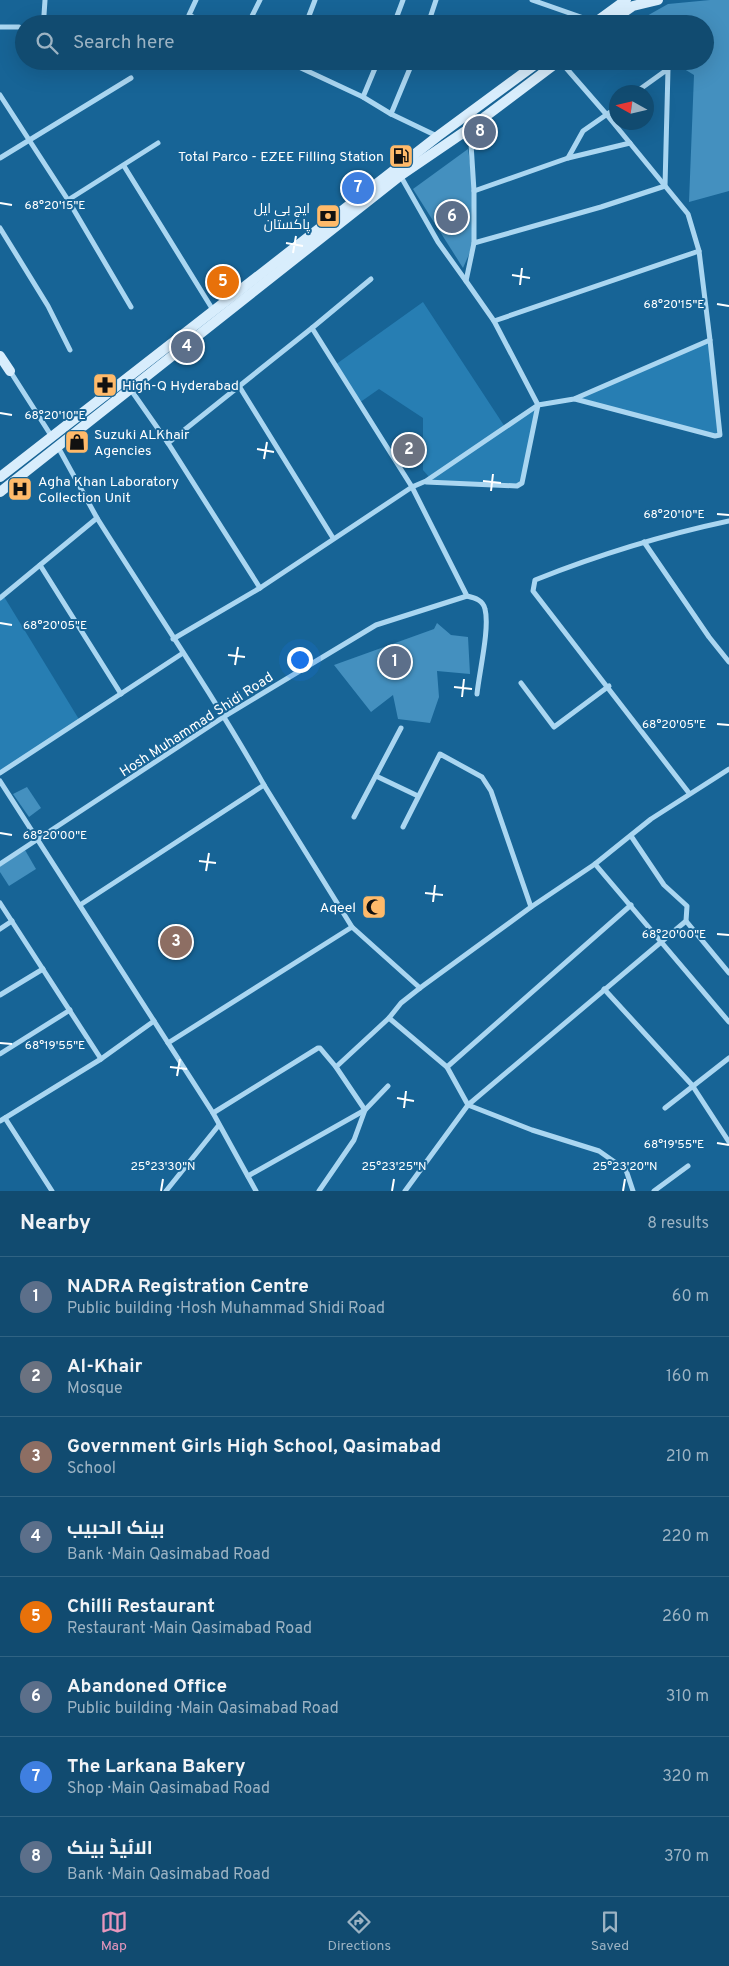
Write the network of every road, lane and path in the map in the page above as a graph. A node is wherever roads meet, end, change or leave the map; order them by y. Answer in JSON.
{"nodes":[{"id":1,"x":45,"y":0,"type":"edge"},
{"id":2,"x":196,"y":0,"type":"edge"},
{"id":3,"x":260,"y":0,"type":"edge"},
{"id":4,"x":315,"y":0,"type":"edge"},
{"id":5,"x":403,"y":0,"type":"edge"},
{"id":6,"x":436,"y":0,"type":"edge"},
{"id":7,"x":532,"y":0,"type":"edge"},
{"id":8,"x":626,"y":0,"type":"edge"},
{"id":9,"x":658,"y":0,"type":"edge"},
{"id":10,"x":44,"y":15,"type":"dead end"},
{"id":11,"x":189,"y":15,"type":"edge"},
{"id":12,"x":252,"y":15,"type":"edge"},
{"id":13,"x":309,"y":15,"type":"edge"},
{"id":14,"x":397,"y":15,"type":"edge"},
{"id":15,"x":431,"y":15,"type":"edge"},
{"id":16,"x":572,"y":15,"type":"edge"},
{"id":17,"x":605,"y":15,"type":"edge"},
{"id":18,"x":620,"y":15,"type":"edge"},
{"id":19,"x":0,"y":26,"type":"edge"},
{"id":20,"x":15,"y":27,"type":"edge"},
{"id":21,"x":305,"y":70,"type":"edge"},
{"id":22,"x":374,"y":70,"type":"edge"},
{"id":23,"x":408,"y":70,"type":"edge"},
{"id":24,"x":523,"y":70,"type":"edge"},
{"id":25,"x":547,"y":70,"type":"edge"},
{"id":26,"x":567,"y":70,"type":"edge"},
{"id":27,"x":667,"y":70,"type":"edge"},
{"id":28,"x":668,"y":70,"type":"edge"},
{"id":29,"x":131,"y":78,"type":"dead end"},
{"id":30,"x":646,"y":85,"type":"edge"},
{"id":31,"x":0,"y":95,"type":"edge"},
{"id":32,"x":363,"y":97,"type":"junction"},
{"id":33,"x":391,"y":114,"type":"junction"},
{"id":34,"x":607,"y":115,"type":"junction"},
{"id":35,"x":470,"y":128,"type":"junction"},
{"id":36,"x":438,"y":136,"type":"junction"},
{"id":37,"x":30,"y":142,"type":"junction"},
{"id":38,"x":158,"y":143,"type":"dead end"},
{"id":39,"x":630,"y":143,"type":"junction"},
{"id":40,"x":446,"y":144,"type":"junction"},
{"id":41,"x":0,"y":158,"type":"edge"},
{"id":42,"x":568,"y":158,"type":"junction"},
{"id":43,"x":124,"y":166,"type":"junction"},
{"id":44,"x":398,"y":172,"type":"junction"},
{"id":45,"x":665,"y":186,"type":"junction"},
{"id":46,"x":474,"y":191,"type":"junction"},
{"id":47,"x":68,"y":200,"type":"junction"},
{"id":48,"x":0,"y":228,"type":"edge"},
{"id":49,"x":474,"y":242,"type":"junction"},
{"id":50,"x":699,"y":251,"type":"junction"},
{"id":51,"x":372,"y":279,"type":"dead end"},
{"id":52,"x":466,"y":281,"type":"junction"},
{"id":53,"x":131,"y":307,"type":"dead end"},
{"id":54,"x":213,"y":310,"type":"junction"},
{"id":55,"x":494,"y":321,"type":"junction"},
{"id":56,"x":312,"y":328,"type":"junction"},
{"id":57,"x":710,"y":340,"type":"junction"},
{"id":58,"x":70,"y":350,"type":"dead end"},
{"id":59,"x":0,"y":356,"type":"edge"},
{"id":60,"x":10,"y":371,"type":"joint"},
{"id":61,"x":239,"y":386,"type":"junction"},
{"id":62,"x":131,"y":390,"type":"junction"},
{"id":63,"x":574,"y":399,"type":"junction"},
{"id":64,"x":538,"y":405,"type":"junction"},
{"id":65,"x":54,"y":441,"type":"junction"},
{"id":66,"x":168,"y":443,"type":"junction"},
{"id":67,"x":0,"y":477,"type":"edge"},
{"id":68,"x":426,"y":482,"type":"junction"},
{"id":69,"x":412,"y":487,"type":"junction"},
{"id":70,"x":0,"y":492,"type":"edge"},
{"id":71,"x":97,"y":518,"type":"junction"},
{"id":72,"x":729,"y":521,"type":"edge"},
{"id":73,"x":333,"y":538,"type":"junction"},
{"id":74,"x":644,"y":542,"type":"junction"},
{"id":75,"x":40,"y":565,"type":"junction"},
{"id":76,"x":260,"y":588,"type":"junction"},
{"id":77,"x":468,"y":596,"type":"junction"},
{"id":78,"x":0,"y":598,"type":"edge"},
{"id":79,"x":173,"y":639,"type":"junction"},
{"id":80,"x":183,"y":654,"type":"junction"},
{"id":81,"x":729,"y":662,"type":"edge"},
{"id":82,"x":520,"y":683,"type":"dead end"},
{"id":83,"x":609,"y":686,"type":"junction"},
{"id":84,"x":121,"y":694,"type":"junction"},
{"id":85,"x":477,"y":694,"type":"dead end"},
{"id":86,"x":225,"y":716,"type":"junction"},
{"id":87,"x":401,"y":728,"type":"dead end"},
{"id":88,"x":729,"y":769,"type":"edge"},
{"id":89,"x":0,"y":773,"type":"edge"},
{"id":90,"x":376,"y":776,"type":"junction"},
{"id":91,"x":0,"y":781,"type":"edge"},
{"id":92,"x":264,"y":785,"type":"junction"},
{"id":93,"x":689,"y":793,"type":"junction"},
{"id":94,"x":418,"y":796,"type":"junction"},
{"id":95,"x":354,"y":817,"type":"dead end"},
{"id":96,"x":403,"y":827,"type":"dead end"},
{"id":97,"x":631,"y":836,"type":"junction"},
{"id":98,"x":39,"y":840,"type":"junction"},
{"id":99,"x":0,"y":864,"type":"edge"},
{"id":100,"x":595,"y":864,"type":"junction"},
{"id":101,"x":0,"y":903,"type":"edge"},
{"id":102,"x":80,"y":905,"type":"junction"},
{"id":103,"x":631,"y":905,"type":"junction"},
{"id":104,"x":531,"y":907,"type":"junction"},
{"id":105,"x":12,"y":921,"type":"junction"},
{"id":106,"x":686,"y":921,"type":"junction"},
{"id":107,"x":352,"y":927,"type":"junction"},
{"id":108,"x":0,"y":929,"type":"edge"},
{"id":109,"x":661,"y":942,"type":"junction"},
{"id":110,"x":43,"y":969,"type":"junction"},
{"id":111,"x":729,"y":973,"type":"edge"},
{"id":112,"x":420,"y":988,"type":"junction"},
{"id":113,"x":604,"y":989,"type":"junction"},
{"id":114,"x":0,"y":995,"type":"edge"},
{"id":115,"x":70,"y":1010,"type":"junction"},
{"id":116,"x":389,"y":1018,"type":"junction"},
{"id":117,"x":154,"y":1021,"type":"junction"},
{"id":118,"x":729,"y":1022,"type":"edge"},
{"id":119,"x":168,"y":1043,"type":"junction"},
{"id":120,"x":0,"y":1054,"type":"edge"},
{"id":121,"x":101,"y":1058,"type":"junction"},
{"id":122,"x":729,"y":1058,"type":"edge"},
{"id":123,"x":336,"y":1067,"type":"junction"},
{"id":124,"x":447,"y":1067,"type":"junction"},
{"id":125,"x":692,"y":1085,"type":"junction"},
{"id":126,"x":388,"y":1086,"type":"dead end"},
{"id":127,"x":468,"y":1105,"type":"junction"},
{"id":128,"x":665,"y":1108,"type":"dead end"},
{"id":129,"x":365,"y":1110,"type":"junction"},
{"id":130,"x":213,"y":1113,"type":"junction"},
{"id":131,"x":3,"y":1120,"type":"edge"},
{"id":132,"x":219,"y":1125,"type":"junction"},
{"id":133,"x":729,"y":1142,"type":"edge"},
{"id":134,"x":688,"y":1166,"type":"dead end"},
{"id":135,"x":248,"y":1176,"type":"junction"},
{"id":136,"x":52,"y":1191,"type":"edge"},
{"id":137,"x":166,"y":1191,"type":"edge"},
{"id":138,"x":256,"y":1191,"type":"edge"},
{"id":139,"x":319,"y":1191,"type":"edge"},
{"id":140,"x":405,"y":1191,"type":"edge"},
{"id":141,"x":633,"y":1191,"type":"edge"},
{"id":142,"x":654,"y":1191,"type":"edge"}],
"edges":[{"from":1,"to":10,"type":"street"},
{"from":2,"to":11,"type":"street"},
{"from":3,"to":12,"type":"street"},
{"from":4,"to":13,"type":"street"},
{"from":5,"to":14,"type":"street"},
{"from":6,"to":15,"type":"street"},
{"from":7,"to":16,"type":"street"},
{"from":8,"to":17,"type":"main road"},
{"from":9,"to":18,"type":"main road"},
{"from":19,"to":20,"type":"street"},
{"from":21,"to":32,"type":"street"},
{"from":22,"to":32,"type":"street"},
{"from":23,"to":33,"type":"street"},
{"from":24,"to":36,"type":"main road"},
{"from":25,"to":35,"type":"main road"},
{"from":26,"to":34,"type":"street"},
{"from":27,"to":30,"type":"street"},
{"from":28,"to":45,"type":"street"},
{"from":29,"to":37,"type":"street"},
{"from":31,"to":37,"type":"street"},
{"from":32,"to":33,"type":"street"},
{"from":33,"to":36,"type":"street"},
{"from":34,"to":39,"type":"street"},
{"from":34,"to":42,"type":"street"},
{"from":35,"to":40,"type":"main road"},
{"from":35,"to":46,"type":"street"},
{"from":36,"to":40,"type":"street"},
{"from":36,"to":44,"type":"main road"},
{"from":37,"to":41,"type":"street"},
{"from":37,"to":47,"type":"street"},
{"from":38,"to":43,"type":"street"},
{"from":39,"to":42,"type":"street"},
{"from":39,"to":45,"type":"street"},
{"from":40,"to":44,"type":"main road"},
{"from":42,"to":46,"type":"street"},
{"from":43,"to":47,"type":"street"},
{"from":43,"to":54,"type":"street"},
{"from":44,"to":52,"type":"street"},
{"from":44,"to":54,"type":"main road"},
{"from":44,"to":62,"type":"main road"},
{"from":45,"to":49,"type":"street"},
{"from":45,"to":50,"type":"street"},
{"from":46,"to":49,"type":"street"},
{"from":47,"to":53,"type":"street"},
{"from":48,"to":58,"type":"street"},
{"from":49,"to":52,"type":"street"},
{"from":50,"to":55,"type":"street"},
{"from":50,"to":57,"type":"street"},
{"from":51,"to":56,"type":"street"},
{"from":52,"to":55,"type":"street"},
{"from":54,"to":65,"type":"main road"},
{"from":55,"to":64,"type":"street"},
{"from":56,"to":61,"type":"street"},
{"from":56,"to":69,"type":"street"},
{"from":57,"to":63,"type":"street"},
{"from":57,"to":63,"type":"street"},
{"from":59,"to":60,"type":"main road"},
{"from":60,"to":65,"type":"street"},
{"from":61,"to":66,"type":"street"},
{"from":61,"to":73,"type":"street"},
{"from":62,"to":65,"type":"main road"},
{"from":62,"to":66,"type":"street"},
{"from":63,"to":64,"type":"street"},
{"from":64,"to":68,"type":"street"},
{"from":64,"to":68,"type":"street"},
{"from":65,"to":67,"type":"main road"},
{"from":65,"to":70,"type":"main road"},
{"from":65,"to":71,"type":"street"},
{"from":66,"to":76,"type":"street"},
{"from":68,"to":69,"type":"street"},
{"from":69,"to":73,"type":"street"},
{"from":69,"to":77,"type":"street"},
{"from":71,"to":75,"type":"street"},
{"from":71,"to":79,"type":"street"},
{"from":72,"to":74,"type":"street"},
{"from":73,"to":76,"type":"street"},
{"from":74,"to":81,"type":"street"},
{"from":74,"to":83,"type":"street"},
{"from":75,"to":78,"type":"street"},
{"from":75,"to":84,"type":"street"},
{"from":76,"to":79,"type":"street"},
{"from":77,"to":85,"type":"street"},
{"from":77,"to":86,"type":"street","name":"Hosh Muhammad Shidi Road"},
{"from":79,"to":80,"type":"street"},
{"from":80,"to":84,"type":"street"},
{"from":80,"to":86,"type":"street"},
{"from":82,"to":83,"type":"street"},
{"from":83,"to":93,"type":"street"},
{"from":84,"to":89,"type":"street"},
{"from":86,"to":92,"type":"street"},
{"from":86,"to":98,"type":"street","name":"Hosh Muhammad Shidi Road"},
{"from":87,"to":90,"type":"street"},
{"from":88,"to":93,"type":"street"},
{"from":90,"to":94,"type":"street"},
{"from":90,"to":95,"type":"street"},
{"from":91,"to":98,"type":"street"},
{"from":92,"to":102,"type":"street"},
{"from":92,"to":107,"type":"street"},
{"from":93,"to":97,"type":"street"},
{"from":94,"to":96,"type":"street"},
{"from":94,"to":104,"type":"street"},
{"from":97,"to":100,"type":"street"},
{"from":97,"to":106,"type":"street"},
{"from":98,"to":99,"type":"street","name":"Hosh Muhammad Shidi Road"},
{"from":98,"to":102,"type":"street"},
{"from":100,"to":103,"type":"street"},
{"from":100,"to":104,"type":"street"},
{"from":101,"to":105,"type":"street"},
{"from":102,"to":117,"type":"street"},
{"from":103,"to":109,"type":"street"},
{"from":103,"to":124,"type":"street"},
{"from":104,"to":112,"type":"street"},
{"from":105,"to":108,"type":"street"},
{"from":105,"to":110,"type":"street"},
{"from":106,"to":109,"type":"street"},
{"from":106,"to":111,"type":"street"},
{"from":107,"to":112,"type":"street"},
{"from":107,"to":119,"type":"street"},
{"from":109,"to":113,"type":"street"},
{"from":109,"to":118,"type":"street"},
{"from":110,"to":114,"type":"street"},
{"from":110,"to":115,"type":"street"},
{"from":112,"to":116,"type":"street"},
{"from":113,"to":125,"type":"street"},
{"from":113,"to":127,"type":"street"},
{"from":115,"to":120,"type":"street"},
{"from":115,"to":121,"type":"street"},
{"from":116,"to":123,"type":"street"},
{"from":116,"to":124,"type":"street"},
{"from":117,"to":119,"type":"street"},
{"from":117,"to":121,"type":"street"},
{"from":119,"to":130,"type":"street"},
{"from":121,"to":131,"type":"street"},
{"from":122,"to":125,"type":"street"},
{"from":123,"to":129,"type":"street"},
{"from":123,"to":130,"type":"street"},
{"from":124,"to":127,"type":"street"},
{"from":125,"to":128,"type":"street"},
{"from":125,"to":133,"type":"street"},
{"from":126,"to":129,"type":"street"},
{"from":127,"to":140,"type":"street"},
{"from":127,"to":141,"type":"street"},
{"from":129,"to":135,"type":"street"},
{"from":129,"to":139,"type":"street"},
{"from":130,"to":132,"type":"street"},
{"from":131,"to":136,"type":"street"},
{"from":132,"to":135,"type":"street"},
{"from":132,"to":137,"type":"street"},
{"from":134,"to":142,"type":"street"},
{"from":135,"to":138,"type":"street"}]}
